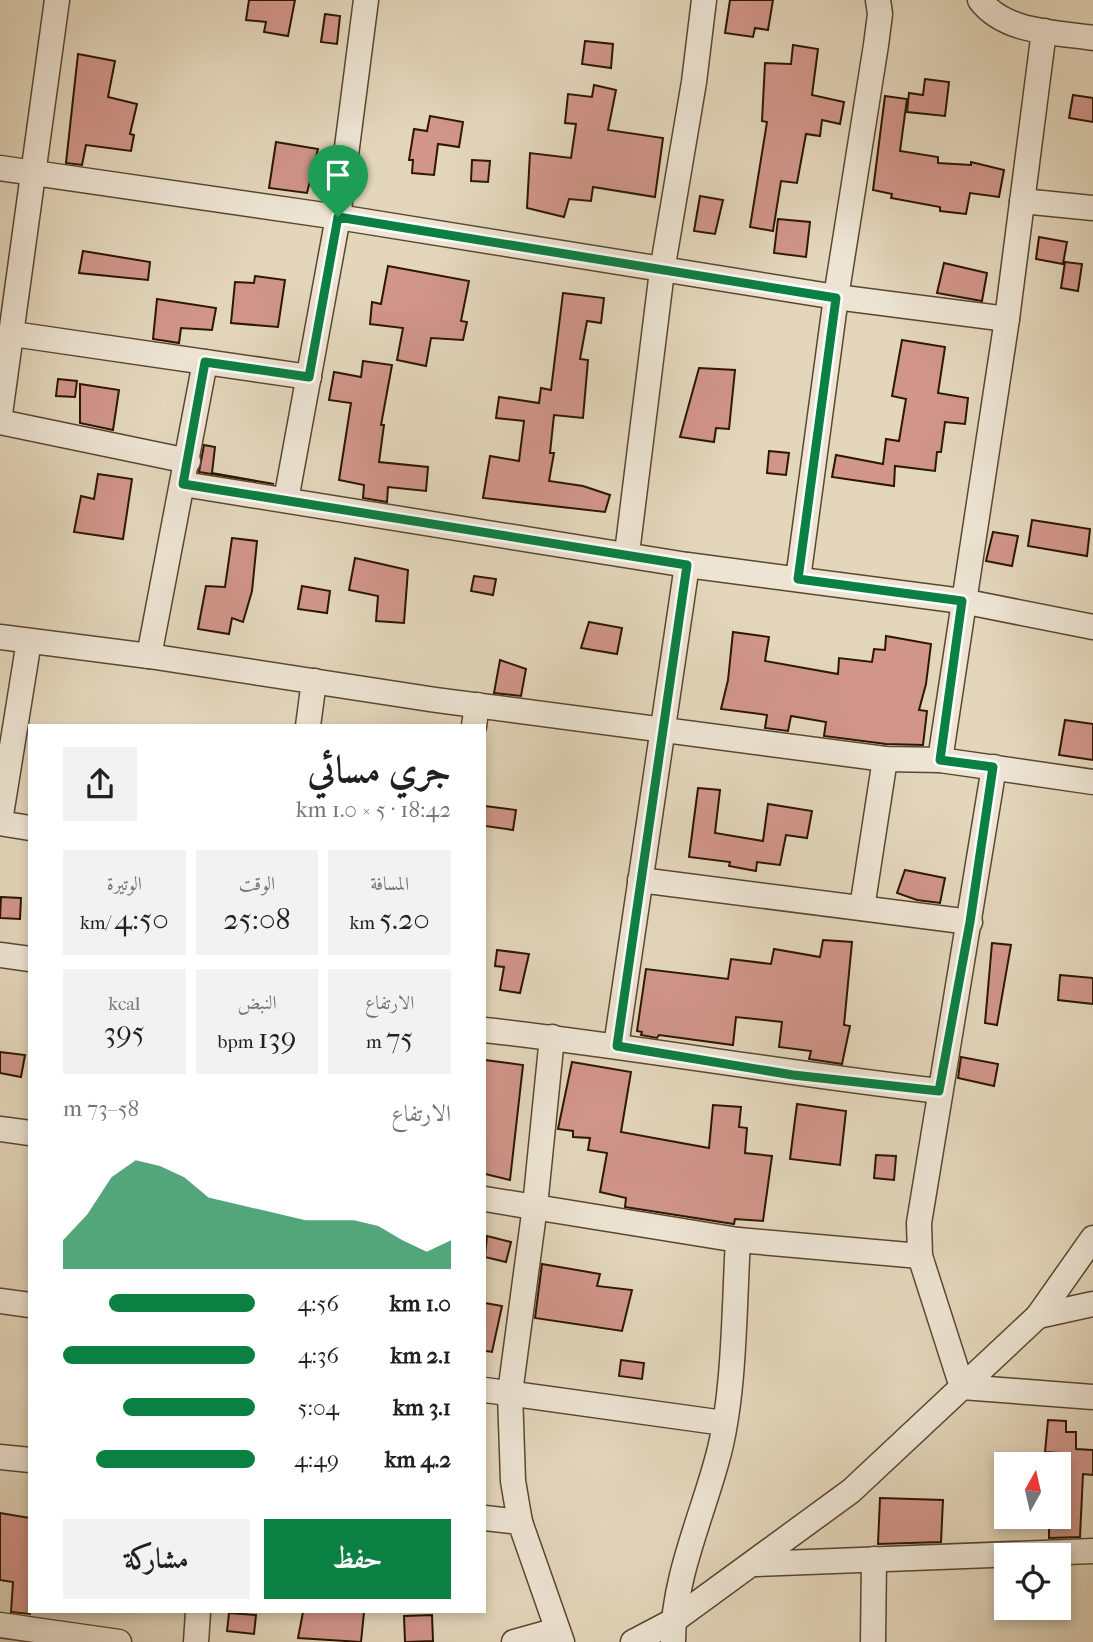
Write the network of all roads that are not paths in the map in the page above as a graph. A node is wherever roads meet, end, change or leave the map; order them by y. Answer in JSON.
{"nodes":[{"id":1,"x":57,"y":0,"type":"edge"},
{"id":2,"x":366,"y":0,"type":"edge"},
{"id":3,"x":704,"y":0,"type":"edge"},
{"id":4,"x":878,"y":0,"type":"edge"},
{"id":5,"x":980,"y":0,"type":"edge"},
{"id":6,"x":1044,"y":31,"type":"junction"},
{"id":7,"x":1093,"y":38,"type":"edge"},
{"id":8,"x":0,"y":168,"type":"edge"},
{"id":9,"x":33,"y":173,"type":"junction"},
{"id":10,"x":1022,"y":201,"type":"junction"},
{"id":11,"x":1093,"y":208,"type":"edge"},
{"id":12,"x":338,"y":217,"type":"junction"},
{"id":13,"x":662,"y":271,"type":"junction"},
{"id":14,"x":836,"y":298,"type":"junction"},
{"id":15,"x":1007,"y":319,"type":"junction"},
{"id":16,"x":13,"y":334,"type":"junction"},
{"id":17,"x":205,"y":362,"type":"junction"},
{"id":18,"x":309,"y":377,"type":"junction"},
{"id":19,"x":0,"y":414,"type":"edge"},
{"id":20,"x":0,"y":422,"type":"edge"},
{"id":21,"x":185,"y":472,"type":"junction"},
{"id":22,"x":286,"y":500,"type":"junction"},
{"id":23,"x":627,"y":553,"type":"junction"},
{"id":24,"x":687,"y":565,"type":"junction"},
{"id":25,"x":798,"y":579,"type":"junction"},
{"id":26,"x":962,"y":601,"type":"junction"},
{"id":27,"x":1093,"y":627,"type":"edge"},
{"id":28,"x":0,"y":638,"type":"edge"},
{"id":29,"x":29,"y":641,"type":"junction"},
{"id":30,"x":149,"y":656,"type":"junction"},
{"id":31,"x":314,"y":681,"type":"junction"},
{"id":32,"x":475,"y":715,"type":"edge"},
{"id":33,"x":308,"y":724,"type":"edge"},
{"id":34,"x":662,"y":728,"type":"junction"},
{"id":35,"x":885,"y":759,"type":"junction"},
{"id":36,"x":940,"y":760,"type":"junction"},
{"id":37,"x":993,"y":767,"type":"junction"},
{"id":38,"x":1093,"y":782,"type":"edge"},
{"id":39,"x":0,"y":822,"type":"edge"},
{"id":40,"x":28,"y":828,"type":"edge"},
{"id":41,"x":640,"y":880,"type":"junction"},
{"id":42,"x":862,"y":908,"type":"junction"},
{"id":43,"x":970,"y":922,"type":"junction"},
{"id":44,"x":0,"y":955,"type":"edge"},
{"id":45,"x":28,"y":959,"type":"edge"},
{"id":46,"x":486,"y":1030,"type":"edge"},
{"id":47,"x":552,"y":1037,"type":"junction"},
{"id":48,"x":617,"y":1046,"type":"junction"},
{"id":49,"x":939,"y":1091,"type":"junction"},
{"id":50,"x":0,"y":1129,"type":"edge"},
{"id":51,"x":28,"y":1133,"type":"edge"},
{"id":52,"x":486,"y":1199,"type":"edge"},
{"id":53,"x":535,"y":1206,"type":"junction"},
{"id":54,"x":1093,"y":1238,"type":"edge"},
{"id":55,"x":738,"y":1240,"type":"junction"},
{"id":56,"x":920,"y":1256,"type":"junction"},
{"id":57,"x":0,"y":1301,"type":"edge"},
{"id":58,"x":1093,"y":1304,"type":"edge"},
{"id":59,"x":28,"y":1305,"type":"edge"},
{"id":60,"x":1038,"y":1316,"type":"junction"},
{"id":61,"x":962,"y":1387,"type":"junction"},
{"id":62,"x":486,"y":1390,"type":"edge"},
{"id":63,"x":510,"y":1393,"type":"junction"},
{"id":64,"x":1093,"y":1397,"type":"edge"},
{"id":65,"x":724,"y":1423,"type":"junction"},
{"id":66,"x":0,"y":1457,"type":"edge"},
{"id":67,"x":28,"y":1460,"type":"edge"},
{"id":68,"x":486,"y":1518,"type":"edge"},
{"id":69,"x":520,"y":1522,"type":"junction"},
{"id":70,"x":1093,"y":1551,"type":"edge"},
{"id":71,"x":874,"y":1559,"type":"junction"},
{"id":72,"x":755,"y":1564,"type":"junction"},
{"id":73,"x":198,"y":1613,"type":"edge"},
{"id":74,"x":0,"y":1625,"type":"edge"},
{"id":75,"x":673,"y":1632,"type":"edge"},
{"id":76,"x":560,"y":1636,"type":"edge"},
{"id":77,"x":119,"y":1642,"type":"edge"},
{"id":78,"x":196,"y":1642,"type":"edge"},
{"id":79,"x":514,"y":1642,"type":"edge"},
{"id":80,"x":633,"y":1642,"type":"edge"},
{"id":81,"x":873,"y":1642,"type":"edge"}],
"edges":[{"from":1,"to":9,"type":"street"},
{"from":2,"to":12,"type":"street"},
{"from":3,"to":13,"type":"street"},
{"from":4,"to":14,"type":"street"},
{"from":5,"to":6,"type":"street"},
{"from":6,"to":7,"type":"street"},
{"from":6,"to":10,"type":"street"},
{"from":8,"to":9,"type":"street"},
{"from":9,"to":12,"type":"street"},
{"from":9,"to":16,"type":"street"},
{"from":10,"to":11,"type":"street"},
{"from":10,"to":15,"type":"street"},
{"from":12,"to":13,"type":"street"},
{"from":12,"to":18,"type":"street"},
{"from":13,"to":14,"type":"street"},
{"from":13,"to":23,"type":"street"},
{"from":14,"to":15,"type":"street"},
{"from":14,"to":25,"type":"street"},
{"from":15,"to":26,"type":"street"},
{"from":16,"to":17,"type":"street"},
{"from":16,"to":19,"type":"street"},
{"from":17,"to":18,"type":"street"},
{"from":17,"to":21,"type":"street"},
{"from":18,"to":22,"type":"street"},
{"from":20,"to":21,"type":"street"},
{"from":21,"to":22,"type":"street"},
{"from":21,"to":30,"type":"street"},
{"from":22,"to":23,"type":"street"},
{"from":23,"to":24,"type":"street"},
{"from":24,"to":25,"type":"street"},
{"from":24,"to":34,"type":"street"},
{"from":25,"to":26,"type":"street"},
{"from":26,"to":27,"type":"street"},
{"from":26,"to":36,"type":"street"},
{"from":28,"to":29,"type":"street"},
{"from":29,"to":30,"type":"street"},
{"from":29,"to":39,"type":"street"},
{"from":30,"to":31,"type":"street"},
{"from":31,"to":32,"type":"street"},
{"from":31,"to":33,"type":"street"},
{"from":32,"to":34,"type":"street"},
{"from":34,"to":35,"type":"street"},
{"from":34,"to":41,"type":"street"},
{"from":35,"to":36,"type":"street"},
{"from":35,"to":42,"type":"street"},
{"from":36,"to":37,"type":"street"},
{"from":37,"to":38,"type":"street"},
{"from":37,"to":43,"type":"street"},
{"from":39,"to":40,"type":"street"},
{"from":41,"to":42,"type":"street"},
{"from":41,"to":48,"type":"street"},
{"from":42,"to":43,"type":"street"},
{"from":43,"to":49,"type":"street"},
{"from":44,"to":45,"type":"street"},
{"from":46,"to":47,"type":"street"},
{"from":47,"to":48,"type":"street"},
{"from":47,"to":53,"type":"street"},
{"from":48,"to":49,"type":"street"},
{"from":49,"to":56,"type":"street"},
{"from":50,"to":51,"type":"street"},
{"from":52,"to":53,"type":"street"},
{"from":53,"to":55,"type":"street"},
{"from":53,"to":63,"type":"street"},
{"from":54,"to":60,"type":"street"},
{"from":55,"to":56,"type":"street"},
{"from":55,"to":65,"type":"street"},
{"from":56,"to":61,"type":"street"},
{"from":57,"to":59,"type":"street"},
{"from":58,"to":60,"type":"street"},
{"from":60,"to":61,"type":"street"},
{"from":61,"to":64,"type":"street"},
{"from":61,"to":72,"type":"street"},
{"from":62,"to":63,"type":"street"},
{"from":63,"to":65,"type":"street"},
{"from":63,"to":69,"type":"street"},
{"from":65,"to":75,"type":"street"},
{"from":66,"to":67,"type":"street"},
{"from":68,"to":69,"type":"street"},
{"from":69,"to":76,"type":"street"},
{"from":70,"to":71,"type":"street"},
{"from":71,"to":72,"type":"street"},
{"from":71,"to":81,"type":"street"},
{"from":72,"to":75,"type":"street"},
{"from":73,"to":78,"type":"street"},
{"from":74,"to":77,"type":"street"},
{"from":75,"to":80,"type":"street"},
{"from":76,"to":79,"type":"street"}]}
